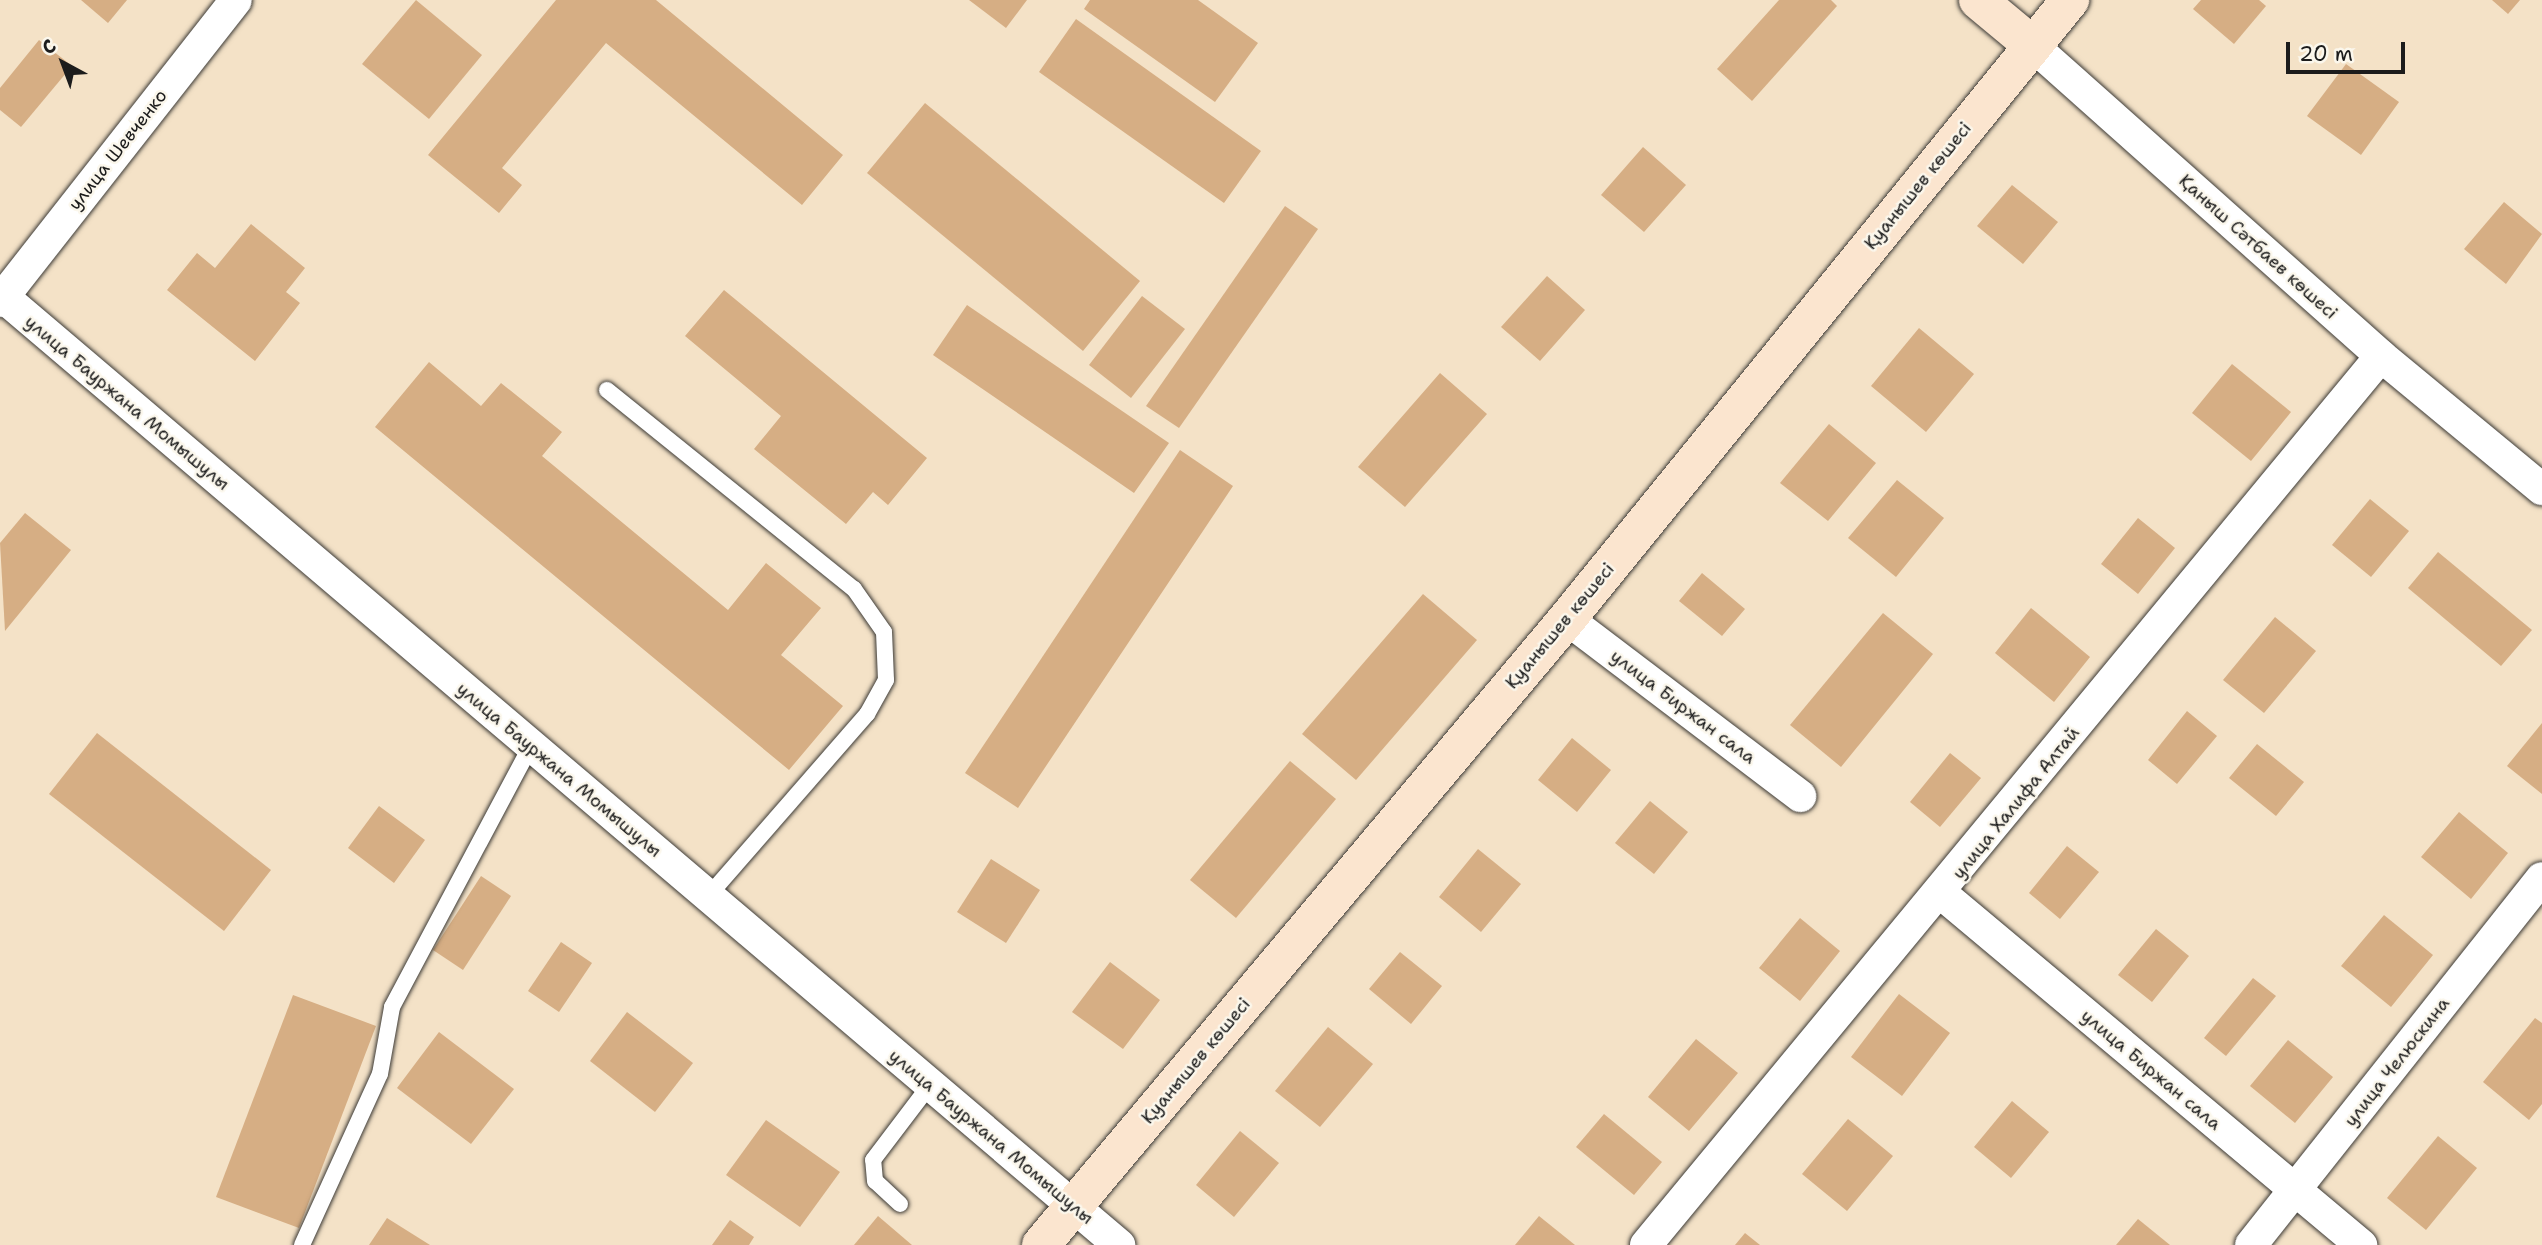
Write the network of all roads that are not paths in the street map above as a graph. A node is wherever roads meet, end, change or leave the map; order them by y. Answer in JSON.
{"nodes":[{"id":1,"x":236,"y":0,"type":"edge"},
{"id":2,"x":1978,"y":0,"type":"edge"},
{"id":3,"x":2070,"y":0,"type":"edge"},
{"id":4,"x":2032,"y":45,"type":"junction"},
{"id":5,"x":1,"y":298,"type":"edge"},
{"id":6,"x":2381,"y":356,"type":"junction"},
{"id":7,"x":607,"y":390,"type":"dead end"},
{"id":8,"x":2542,"y":489,"type":"edge"},
{"id":9,"x":1567,"y":619,"type":"junction"},
{"id":10,"x":531,"y":746,"type":"junction"},
{"id":11,"x":1800,"y":796,"type":"dead end"},
{"id":12,"x":2542,"y":878,"type":"edge"},
{"id":13,"x":1942,"y":894,"type":"junction"},
{"id":14,"x":708,"y":896,"type":"junction"},
{"id":15,"x":930,"y":1085,"type":"junction"},
{"id":16,"x":2296,"y":1191,"type":"junction"},
{"id":17,"x":900,"y":1204,"type":"dead end"},
{"id":18,"x":1073,"y":1207,"type":"junction"},
{"id":19,"x":302,"y":1245,"type":"edge"},
{"id":20,"x":1041,"y":1245,"type":"edge"},
{"id":21,"x":1119,"y":1245,"type":"edge"},
{"id":22,"x":1646,"y":1245,"type":"edge"},
{"id":23,"x":2251,"y":1245,"type":"edge"},
{"id":24,"x":2361,"y":1245,"type":"edge"}],
"edges":[{"from":1,"to":5,"type":"street","name":"улица Шевченко"},
{"from":2,"to":4,"type":"street","name":"Қаныш Сәтбаев көшесі"},
{"from":3,"to":4,"type":"street","name":"Қуанышев көшесі"},
{"from":4,"to":6,"type":"street","name":"Қаныш Сәтбаев көшесі"},
{"from":4,"to":9,"type":"street","name":"Қуанышев көшесі"},
{"from":5,"to":10,"type":"street","name":"улица Бауржана Момышулы"},
{"from":6,"to":8,"type":"street","name":"Қаныш Сәтбаев көшесі"},
{"from":6,"to":13,"type":"street","name":"улица Халифа Алтай"},
{"from":7,"to":14,"type":"lane"},
{"from":9,"to":11,"type":"street","name":"улица Биржан сала"},
{"from":9,"to":18,"type":"street","name":"Қуанышев көшесі"},
{"from":10,"to":14,"type":"street","name":"улица Бауржана Момышулы"},
{"from":10,"to":19,"type":"lane"},
{"from":12,"to":16,"type":"street","name":"улица Челюскина"},
{"from":13,"to":16,"type":"street","name":"улица Биржан сала"},
{"from":13,"to":22,"type":"street","name":"улица Халифа Алтай"},
{"from":14,"to":15,"type":"street","name":"улица Бауржана Момышулы"},
{"from":15,"to":17,"type":"lane"},
{"from":15,"to":18,"type":"street","name":"улица Бауржана Момышулы"},
{"from":16,"to":23,"type":"street","name":"улица Челюскина"},
{"from":16,"to":24,"type":"street","name":"улица Биржан сала"},
{"from":18,"to":20,"type":"street","name":"Қуанышев көшесі"},
{"from":18,"to":21,"type":"street","name":"улица Бауржана Момышулы"}]}
